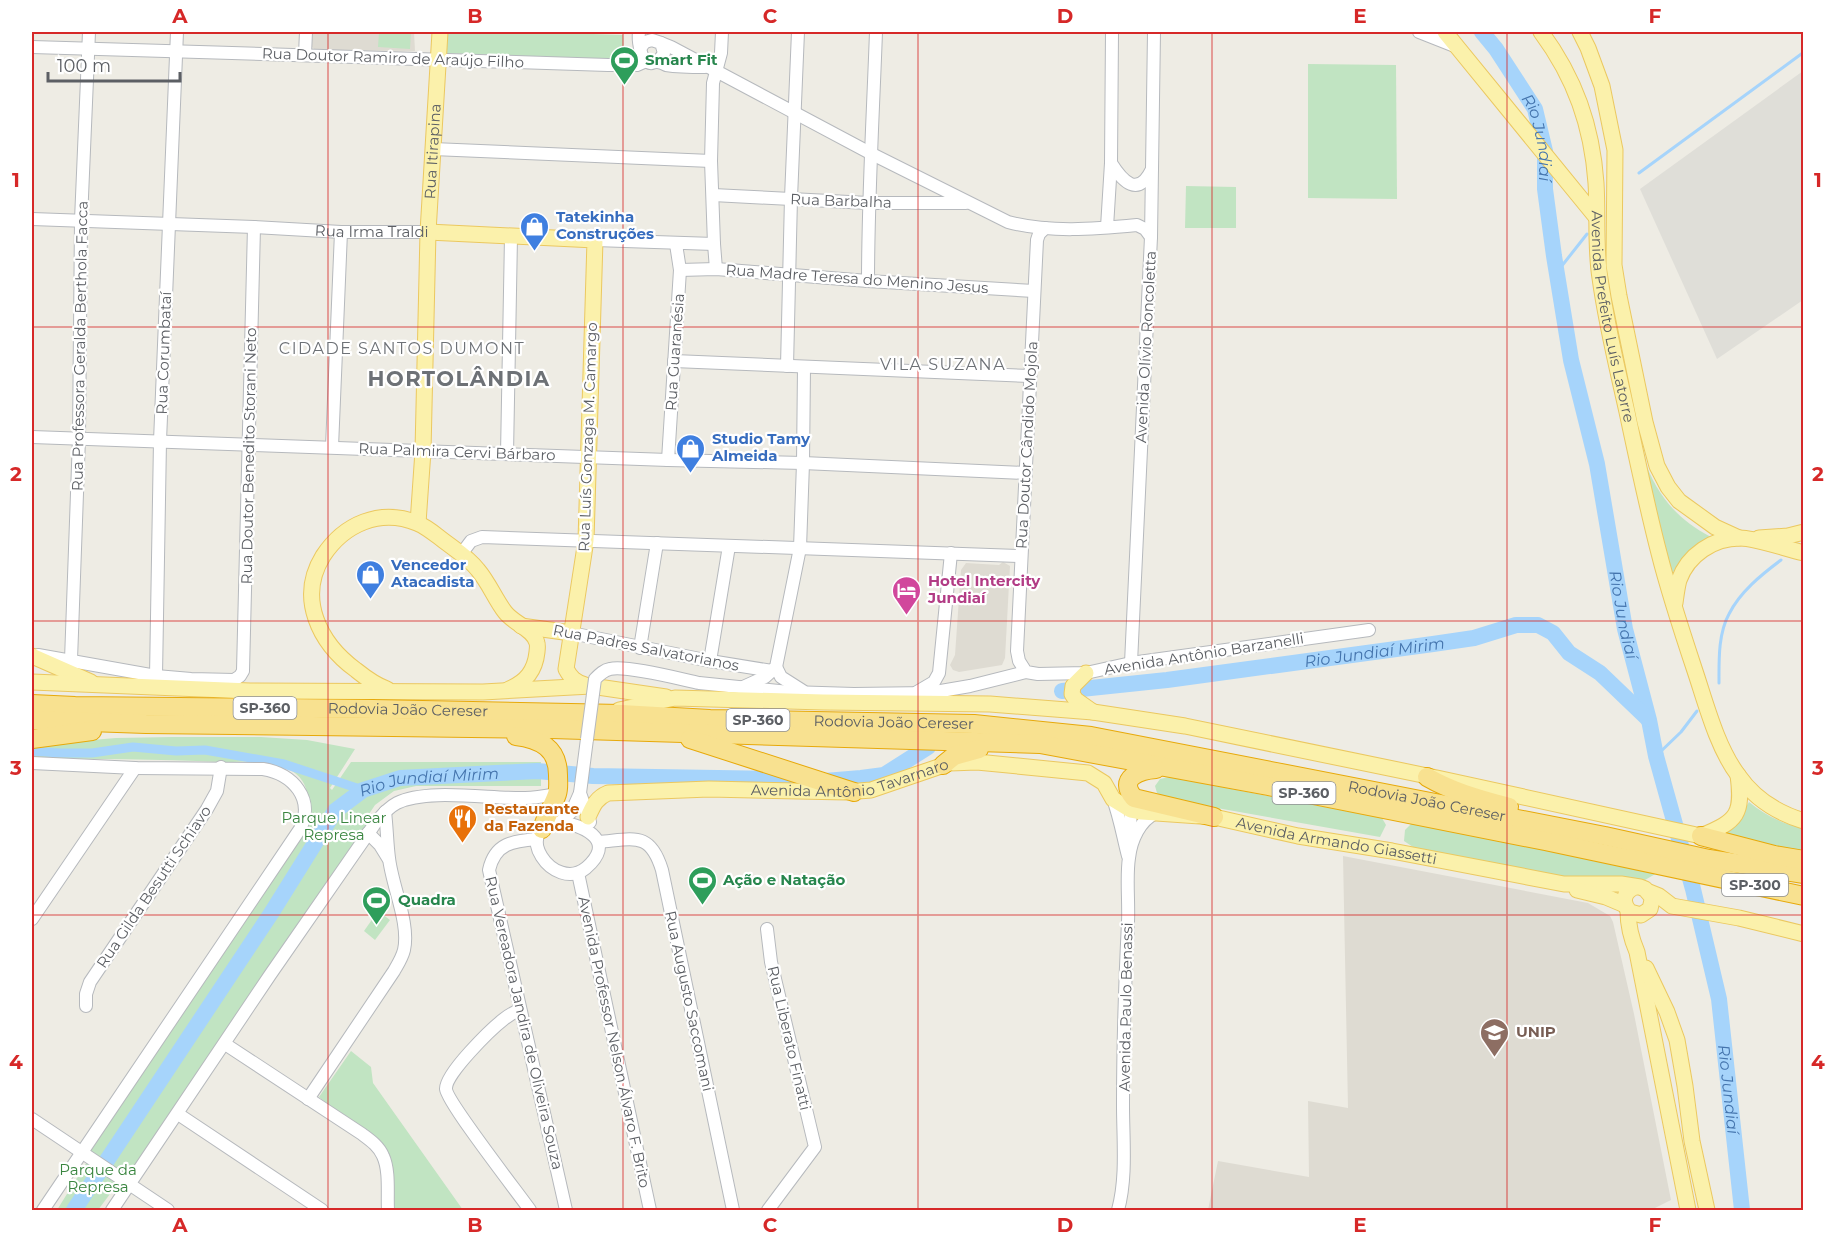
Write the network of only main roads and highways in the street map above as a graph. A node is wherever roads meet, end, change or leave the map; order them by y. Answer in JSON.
{"nodes":[{"id":1,"x":440,"y":32,"type":"edge"},
{"id":2,"x":1445,"y":32,"type":"edge"},
{"id":3,"x":1573,"y":32,"type":"edge"},
{"id":4,"x":1580,"y":32,"type":"edge"},
{"id":5,"x":1547,"y":35,"type":"edge"},
{"id":6,"x":1606,"y":109,"type":"junction"},
{"id":7,"x":1596,"y":218,"type":"junction"},
{"id":8,"x":428,"y":232,"type":"junction"},
{"id":9,"x":595,"y":240,"type":"joint"},
{"id":10,"x":417,"y":524,"type":"junction"},
{"id":11,"x":1803,"y":532,"type":"edge"},
{"id":12,"x":1742,"y":538,"type":"junction"},
{"id":13,"x":1803,"y":553,"type":"edge"},
{"id":14,"x":1674,"y":609,"type":"junction"},
{"id":15,"x":520,"y":626,"type":"junction"},
{"id":16,"x":572,"y":633,"type":"junction"},
{"id":17,"x":32,"y":655,"type":"edge"},
{"id":18,"x":1082,"y":676,"type":"road end"},
{"id":19,"x":32,"y":682,"type":"edge"},
{"id":20,"x":99,"y":685,"type":"junction"},
{"id":21,"x":591,"y":686,"type":"junction"},
{"id":22,"x":507,"y":690,"type":"junction"},
{"id":23,"x":395,"y":692,"type":"junction"},
{"id":24,"x":675,"y":698,"type":"junction"},
{"id":25,"x":32,"y":704,"type":"edge"},
{"id":26,"x":1090,"y":709,"type":"junction"},
{"id":27,"x":599,"y":714,"type":"junction"},
{"id":28,"x":32,"y":720,"type":"edge"},
{"id":29,"x":146,"y":724,"type":"junction"},
{"id":30,"x":398,"y":726,"type":"junction"},
{"id":31,"x":32,"y":732,"type":"edge"},
{"id":32,"x":668,"y":732,"type":"junction"},
{"id":33,"x":70,"y":734,"type":"junction"},
{"id":34,"x":32,"y":739,"type":"edge"},
{"id":35,"x":1040,"y":744,"type":"junction"},
{"id":36,"x":943,"y":765,"type":"junction"},
{"id":37,"x":1194,"y":772,"type":"junction"},
{"id":38,"x":1737,"y":775,"type":"junction"},
{"id":39,"x":1427,"y":777,"type":"junction"},
{"id":40,"x":848,"y":790,"type":"junction"},
{"id":41,"x":1113,"y":799,"type":"joint"},
{"id":42,"x":1132,"y":804,"type":"junction"},
{"id":43,"x":588,"y":817,"type":"road end"},
{"id":44,"x":1214,"y":817,"type":"junction"},
{"id":45,"x":1803,"y":821,"type":"edge"},
{"id":46,"x":540,"y":834,"type":"road end"},
{"id":47,"x":1605,"y":836,"type":"junction"},
{"id":48,"x":1701,"y":836,"type":"junction"},
{"id":49,"x":1645,"y":853,"type":"junction"},
{"id":50,"x":1803,"y":860,"type":"edge"},
{"id":51,"x":1708,"y":867,"type":"junction"},
{"id":52,"x":1803,"y":874,"type":"edge"},
{"id":53,"x":1564,"y":884,"type":"junction"},
{"id":54,"x":1642,"y":890,"type":"junction"},
{"id":55,"x":1803,"y":896,"type":"edge"},
{"id":56,"x":1674,"y":906,"type":"junction"},
{"id":57,"x":1626,"y":908,"type":"junction"},
{"id":58,"x":1645,"y":913,"type":"junction"},
{"id":59,"x":1803,"y":934,"type":"edge"},
{"id":60,"x":1637,"y":952,"type":"junction"},
{"id":61,"x":1677,"y":1040,"type":"junction"},
{"id":62,"x":1655,"y":1046,"type":"junction"},
{"id":63,"x":1688,"y":1210,"type":"edge"},
{"id":64,"x":1707,"y":1210,"type":"edge"}],
"edges":[{"from":1,"to":8,"type":"main road","name":"Rua Itirapina"},
{"from":2,"to":7,"type":"main road"},
{"from":3,"to":6,"type":"main road"},
{"from":4,"to":6,"type":"main road","name":"Avenida Prefeito Luís Latorre"},
{"from":5,"to":7,"type":"main road","name":"Avenida Prefeito Luís Latorre"},
{"from":6,"to":12,"type":"main road","name":"Avenida Prefeito Luís Latorre"},
{"from":7,"to":14,"type":"main road","name":"Avenida Prefeito Luís Latorre"},
{"from":8,"to":9,"type":"main road","name":"Rua Irma Traldi"},
{"from":8,"to":10,"type":"main road","name":"Rua Itirapina"},
{"from":9,"to":16,"type":"main road","name":"Rua Luís Gonzaga M. Camargo"},
{"from":10,"to":15,"type":"main road"},
{"from":10,"to":23,"type":"main road"},
{"from":11,"to":12,"type":"main road"},
{"from":12,"to":13,"type":"main road","name":"Avenida Prefeito Luís Latorre"},
{"from":12,"to":14,"type":"main road"},
{"from":14,"to":38,"type":"main road","name":"Avenida Prefeito Luís Latorre"},
{"from":15,"to":16,"type":"main road","name":"Rua Padres Salvatorianos"},
{"from":15,"to":22,"type":"main road"},
{"from":16,"to":21,"type":"main road","name":"Rua Luís Gonzaga M. Camargo"},
{"from":17,"to":20,"type":"main road"},
{"from":18,"to":26,"type":"main road"},
{"from":19,"to":20,"type":"main road"},
{"from":20,"to":23,"type":"main road"},
{"from":21,"to":22,"type":"main road"},
{"from":21,"to":24,"type":"main road"},
{"from":22,"to":23,"type":"main road"},
{"from":24,"to":26,"type":"main road"},
{"from":24,"to":27,"type":"main road"},
{"from":25,"to":27,"type":"highway","name":"Rodovia João Cereser","number":"SP-360"},
{"from":26,"to":39,"type":"main road"},
{"from":27,"to":47,"type":"highway","name":"Rodovia João Cereser","number":"SP-360"},
{"from":28,"to":29,"type":"highway","name":"Rodovia João Cereser","number":"SP-360"},
{"from":29,"to":30,"type":"highway","name":"Rodovia João Cereser","number":"SP-360"},
{"from":29,"to":33,"type":"highway"},
{"from":30,"to":32,"type":"highway","name":"Rodovia João Cereser","number":"SP-360"},
{"from":30,"to":46,"type":"highway"},
{"from":31,"to":33,"type":"highway"},
{"from":32,"to":35,"type":"highway","name":"Rodovia João Cereser","number":"SP-360"},
{"from":32,"to":40,"type":"highway"},
{"from":33,"to":34,"type":"highway"},
{"from":35,"to":36,"type":"highway"},
{"from":35,"to":37,"type":"highway","name":"Rodovia João Cereser","number":"SP-360"},
{"from":36,"to":40,"type":"main road","name":"Avenida Antônio Tavarnaro"},
{"from":36,"to":41,"type":"main road","name":"Avenida Antônio Tavarnaro"},
{"from":37,"to":42,"type":"highway"},
{"from":37,"to":49,"type":"highway","name":"Rodovia João Cereser","number":"SP-360"},
{"from":38,"to":45,"type":"main road"},
{"from":38,"to":48,"type":"main road"},
{"from":39,"to":47,"type":"highway"},
{"from":39,"to":48,"type":"main road"},
{"from":40,"to":43,"type":"main road","name":"Avenida Antônio Tavarnaro"},
{"from":41,"to":42,"type":"main road","name":"Avenida Armando Giassetti"},
{"from":42,"to":44,"type":"highway"},
{"from":42,"to":44,"type":"main road","name":"Avenida Armando Giassetti"},
{"from":44,"to":53,"type":"main road","name":"Avenida Armando Giassetti"},
{"from":47,"to":49,"type":"highway","name":"Rodovia João Cereser","number":"SP-360"},
{"from":48,"to":50,"type":"highway"},
{"from":49,"to":51,"type":"highway","name":"Rodovia João Cereser","number":"SP-360"},
{"from":51,"to":52,"type":"highway","number":"SP-300"},
{"from":51,"to":55,"type":"highway","number":"SP-300"},
{"from":53,"to":54,"type":"main road","name":"Avenida Armando Giassetti"},
{"from":53,"to":57,"type":"main road","name":"Avenida Armando Giassetti"},
{"from":54,"to":56,"type":"main road","name":"Avenida Armando Giassetti"},
{"from":54,"to":57,"type":"main road"},
{"from":54,"to":58,"type":"main road"},
{"from":56,"to":58,"type":"main road","name":"Avenida Armando Giassetti"},
{"from":56,"to":59,"type":"main road","name":"Avenida Armando Giassetti"},
{"from":57,"to":58,"type":"main road"},
{"from":57,"to":60,"type":"main road"},
{"from":58,"to":60,"type":"main road"},
{"from":60,"to":61,"type":"main road"},
{"from":60,"to":62,"type":"main road"},
{"from":61,"to":62,"type":"main road"},
{"from":61,"to":64,"type":"main road"},
{"from":62,"to":63,"type":"main road"}]}
